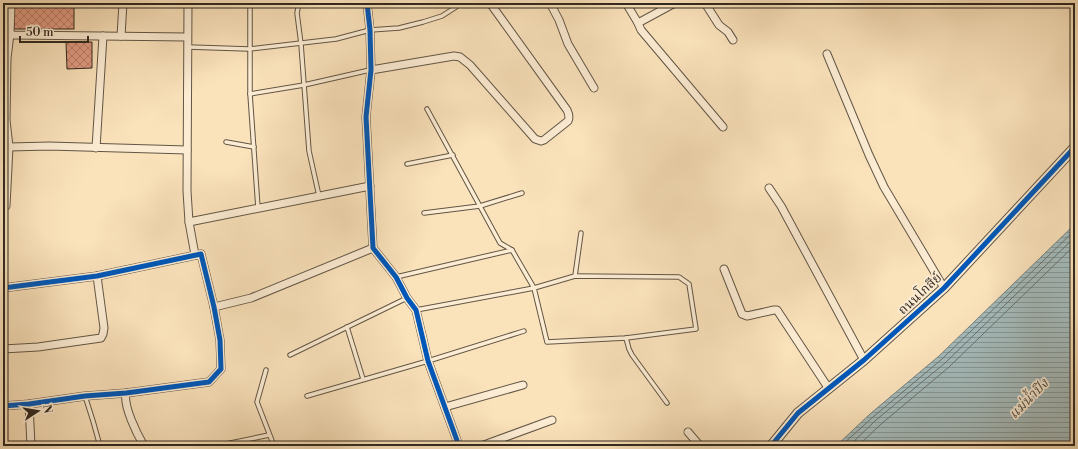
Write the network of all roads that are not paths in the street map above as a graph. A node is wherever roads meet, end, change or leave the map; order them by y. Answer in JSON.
{"nodes":[{"id":1,"x":11,"y":3,"type":"edge"},
{"id":2,"x":124,"y":3,"type":"edge"},
{"id":3,"x":188,"y":3,"type":"edge"},
{"id":4,"x":250,"y":3,"type":"edge"},
{"id":5,"x":299,"y":3,"type":"edge"},
{"id":6,"x":367,"y":3,"type":"edge"},
{"id":7,"x":490,"y":3,"type":"edge"},
{"id":8,"x":550,"y":3,"type":"edge"},
{"id":9,"x":626,"y":3,"type":"edge"},
{"id":10,"x":675,"y":3,"type":"edge"},
{"id":11,"x":705,"y":3,"type":"edge"},
{"id":12,"x":456,"y":7,"type":"dead end"},
{"id":13,"x":638,"y":23,"type":"junction"},
{"id":14,"x":370,"y":30,"type":"junction"},
{"id":15,"x":6,"y":34,"type":"edge"},
{"id":16,"x":103,"y":36,"type":"junction"},
{"id":17,"x":121,"y":36,"type":"junction"},
{"id":18,"x":187,"y":37,"type":"junction"},
{"id":19,"x":733,"y":40,"type":"dead end"},
{"id":20,"x":301,"y":44,"type":"junction"},
{"id":21,"x":188,"y":46,"type":"junction"},
{"id":22,"x":249,"y":49,"type":"junction"},
{"id":23,"x":827,"y":54,"type":"dead end"},
{"id":24,"x":371,"y":70,"type":"junction"},
{"id":25,"x":5,"y":74,"type":"edge"},
{"id":26,"x":304,"y":84,"type":"junction"},
{"id":27,"x":594,"y":88,"type":"dead end"},
{"id":28,"x":250,"y":94,"type":"junction"},
{"id":29,"x":427,"y":109,"type":"dead end"},
{"id":30,"x":723,"y":127,"type":"dead end"},
{"id":31,"x":226,"y":142,"type":"dead end"},
{"id":32,"x":9,"y":147,"type":"junction"},
{"id":33,"x":254,"y":147,"type":"junction"},
{"id":34,"x":1075,"y":147,"type":"edge"},
{"id":35,"x":96,"y":148,"type":"junction"},
{"id":36,"x":187,"y":150,"type":"junction"},
{"id":37,"x":453,"y":155,"type":"junction"},
{"id":38,"x":407,"y":164,"type":"dead end"},
{"id":39,"x":370,"y":186,"type":"junction"},
{"id":40,"x":769,"y":188,"type":"dead end"},
{"id":41,"x":522,"y":193,"type":"dead end"},
{"id":42,"x":319,"y":196,"type":"junction"},
{"id":43,"x":6,"y":206,"type":"dead end"},
{"id":44,"x":480,"y":206,"type":"junction"},
{"id":45,"x":258,"y":208,"type":"junction"},
{"id":46,"x":424,"y":213,"type":"dead end"},
{"id":47,"x":189,"y":222,"type":"junction"},
{"id":48,"x":581,"y":233,"type":"dead end"},
{"id":49,"x":373,"y":248,"type":"junction"},
{"id":50,"x":512,"y":250,"type":"junction"},
{"id":51,"x":195,"y":255,"type":"junction"},
{"id":52,"x":724,"y":269,"type":"dead end"},
{"id":53,"x":97,"y":276,"type":"junction"},
{"id":54,"x":575,"y":276,"type":"junction"},
{"id":55,"x":396,"y":277,"type":"junction"},
{"id":56,"x":3,"y":288,"type":"edge"},
{"id":57,"x":534,"y":288,"type":"junction"},
{"id":58,"x":944,"y":288,"type":"junction"},
{"id":59,"x":407,"y":298,"type":"junction"},
{"id":60,"x":214,"y":307,"type":"junction"},
{"id":61,"x":416,"y":310,"type":"junction"},
{"id":62,"x":347,"y":327,"type":"junction"},
{"id":63,"x":524,"y":331,"type":"dead end"},
{"id":64,"x":626,"y":338,"type":"junction"},
{"id":65,"x":3,"y":349,"type":"edge"},
{"id":66,"x":290,"y":355,"type":"dead end"},
{"id":67,"x":864,"y":360,"type":"junction"},
{"id":68,"x":428,"y":361,"type":"junction"},
{"id":69,"x":266,"y":370,"type":"dead end"},
{"id":70,"x":363,"y":379,"type":"junction"},
{"id":71,"x":523,"y":385,"type":"dead end"},
{"id":72,"x":829,"y":389,"type":"junction"},
{"id":73,"x":126,"y":393,"type":"junction"},
{"id":74,"x":85,"y":396,"type":"junction"},
{"id":75,"x":307,"y":396,"type":"dead end"},
{"id":76,"x":667,"y":402,"type":"dead end"},
{"id":77,"x":29,"y":404,"type":"junction"},
{"id":78,"x":3,"y":406,"type":"edge"},
{"id":79,"x":445,"y":407,"type":"junction"},
{"id":80,"x":552,"y":420,"type":"dead end"},
{"id":81,"x":688,"y":432,"type":"dead end"},
{"id":82,"x":269,"y":435,"type":"junction"},
{"id":83,"x":31,"y":446,"type":"edge"},
{"id":84,"x":100,"y":446,"type":"edge"},
{"id":85,"x":144,"y":446,"type":"edge"},
{"id":86,"x":216,"y":446,"type":"edge"},
{"id":87,"x":274,"y":446,"type":"edge"},
{"id":88,"x":459,"y":446,"type":"edge"},
{"id":89,"x":481,"y":446,"type":"edge"},
{"id":90,"x":700,"y":446,"type":"edge"},
{"id":91,"x":771,"y":446,"type":"edge"}],
"edges":[{"from":1,"to":15,"type":"street"},
{"from":2,"to":17,"type":"street"},
{"from":3,"to":18,"type":"street"},
{"from":4,"to":22,"type":"lane"},
{"from":5,"to":20,"type":"lane"},
{"from":6,"to":14,"type":"street"},
{"from":7,"to":24,"type":"street"},
{"from":8,"to":27,"type":"street"},
{"from":9,"to":13,"type":"street"},
{"from":10,"to":13,"type":"street"},
{"from":11,"to":19,"type":"street"},
{"from":12,"to":14,"type":"lane"},
{"from":13,"to":30,"type":"street"},
{"from":14,"to":20,"type":"lane"},
{"from":14,"to":24,"type":"street"},
{"from":15,"to":16,"type":"street"},
{"from":15,"to":25,"type":"street"},
{"from":16,"to":17,"type":"street"},
{"from":16,"to":35,"type":"street"},
{"from":17,"to":18,"type":"street"},
{"from":18,"to":21,"type":"street"},
{"from":20,"to":22,"type":"lane"},
{"from":20,"to":26,"type":"lane"},
{"from":21,"to":22,"type":"lane"},
{"from":21,"to":36,"type":"street"},
{"from":22,"to":28,"type":"lane"},
{"from":23,"to":58,"type":"street"},
{"from":24,"to":26,"type":"lane"},
{"from":24,"to":39,"type":"street"},
{"from":25,"to":32,"type":"street"},
{"from":26,"to":28,"type":"lane"},
{"from":26,"to":42,"type":"lane"},
{"from":28,"to":33,"type":"lane"},
{"from":29,"to":37,"type":"lane"},
{"from":31,"to":33,"type":"lane"},
{"from":32,"to":35,"type":"street"},
{"from":32,"to":43,"type":"street"},
{"from":33,"to":45,"type":"lane"},
{"from":34,"to":58,"type":"street","name":"ถนนโกสีย์"},
{"from":35,"to":36,"type":"street"},
{"from":36,"to":47,"type":"street"},
{"from":37,"to":38,"type":"lane"},
{"from":37,"to":44,"type":"lane"},
{"from":39,"to":42,"type":"street"},
{"from":39,"to":49,"type":"street"},
{"from":40,"to":67,"type":"street"},
{"from":41,"to":44,"type":"lane"},
{"from":42,"to":45,"type":"street"},
{"from":44,"to":46,"type":"lane"},
{"from":44,"to":50,"type":"lane"},
{"from":45,"to":47,"type":"street"},
{"from":47,"to":51,"type":"street"},
{"from":48,"to":54,"type":"lane"},
{"from":49,"to":55,"type":"street"},
{"from":49,"to":60,"type":"street"},
{"from":50,"to":55,"type":"lane"},
{"from":50,"to":57,"type":"lane"},
{"from":51,"to":53,"type":"street"},
{"from":51,"to":60,"type":"street"},
{"from":52,"to":72,"type":"street"},
{"from":53,"to":56,"type":"street"},
{"from":53,"to":65,"type":"street"},
{"from":54,"to":57,"type":"lane"},
{"from":54,"to":64,"type":"lane"},
{"from":55,"to":59,"type":"street"},
{"from":57,"to":61,"type":"lane"},
{"from":57,"to":64,"type":"lane"},
{"from":58,"to":67,"type":"street","name":"ถนนโกสีย์"},
{"from":59,"to":61,"type":"street"},
{"from":59,"to":62,"type":"lane"},
{"from":60,"to":73,"type":"street"},
{"from":61,"to":68,"type":"street"},
{"from":62,"to":66,"type":"lane"},
{"from":62,"to":70,"type":"lane"},
{"from":63,"to":68,"type":"lane"},
{"from":64,"to":76,"type":"lane"},
{"from":67,"to":72,"type":"street","name":"ถนนโกสีย์"},
{"from":68,"to":70,"type":"lane"},
{"from":68,"to":79,"type":"street"},
{"from":69,"to":82,"type":"lane"},
{"from":70,"to":75,"type":"lane"},
{"from":71,"to":79,"type":"street"},
{"from":72,"to":91,"type":"street","name":"ถนนโกสีย์"},
{"from":73,"to":74,"type":"street"},
{"from":73,"to":85,"type":"street"},
{"from":74,"to":77,"type":"street"},
{"from":74,"to":84,"type":"lane"},
{"from":77,"to":78,"type":"street"},
{"from":77,"to":83,"type":"street"},
{"from":79,"to":88,"type":"street"},
{"from":80,"to":89,"type":"street"},
{"from":81,"to":90,"type":"street"},
{"from":82,"to":86,"type":"lane"},
{"from":82,"to":87,"type":"lane"}]}
